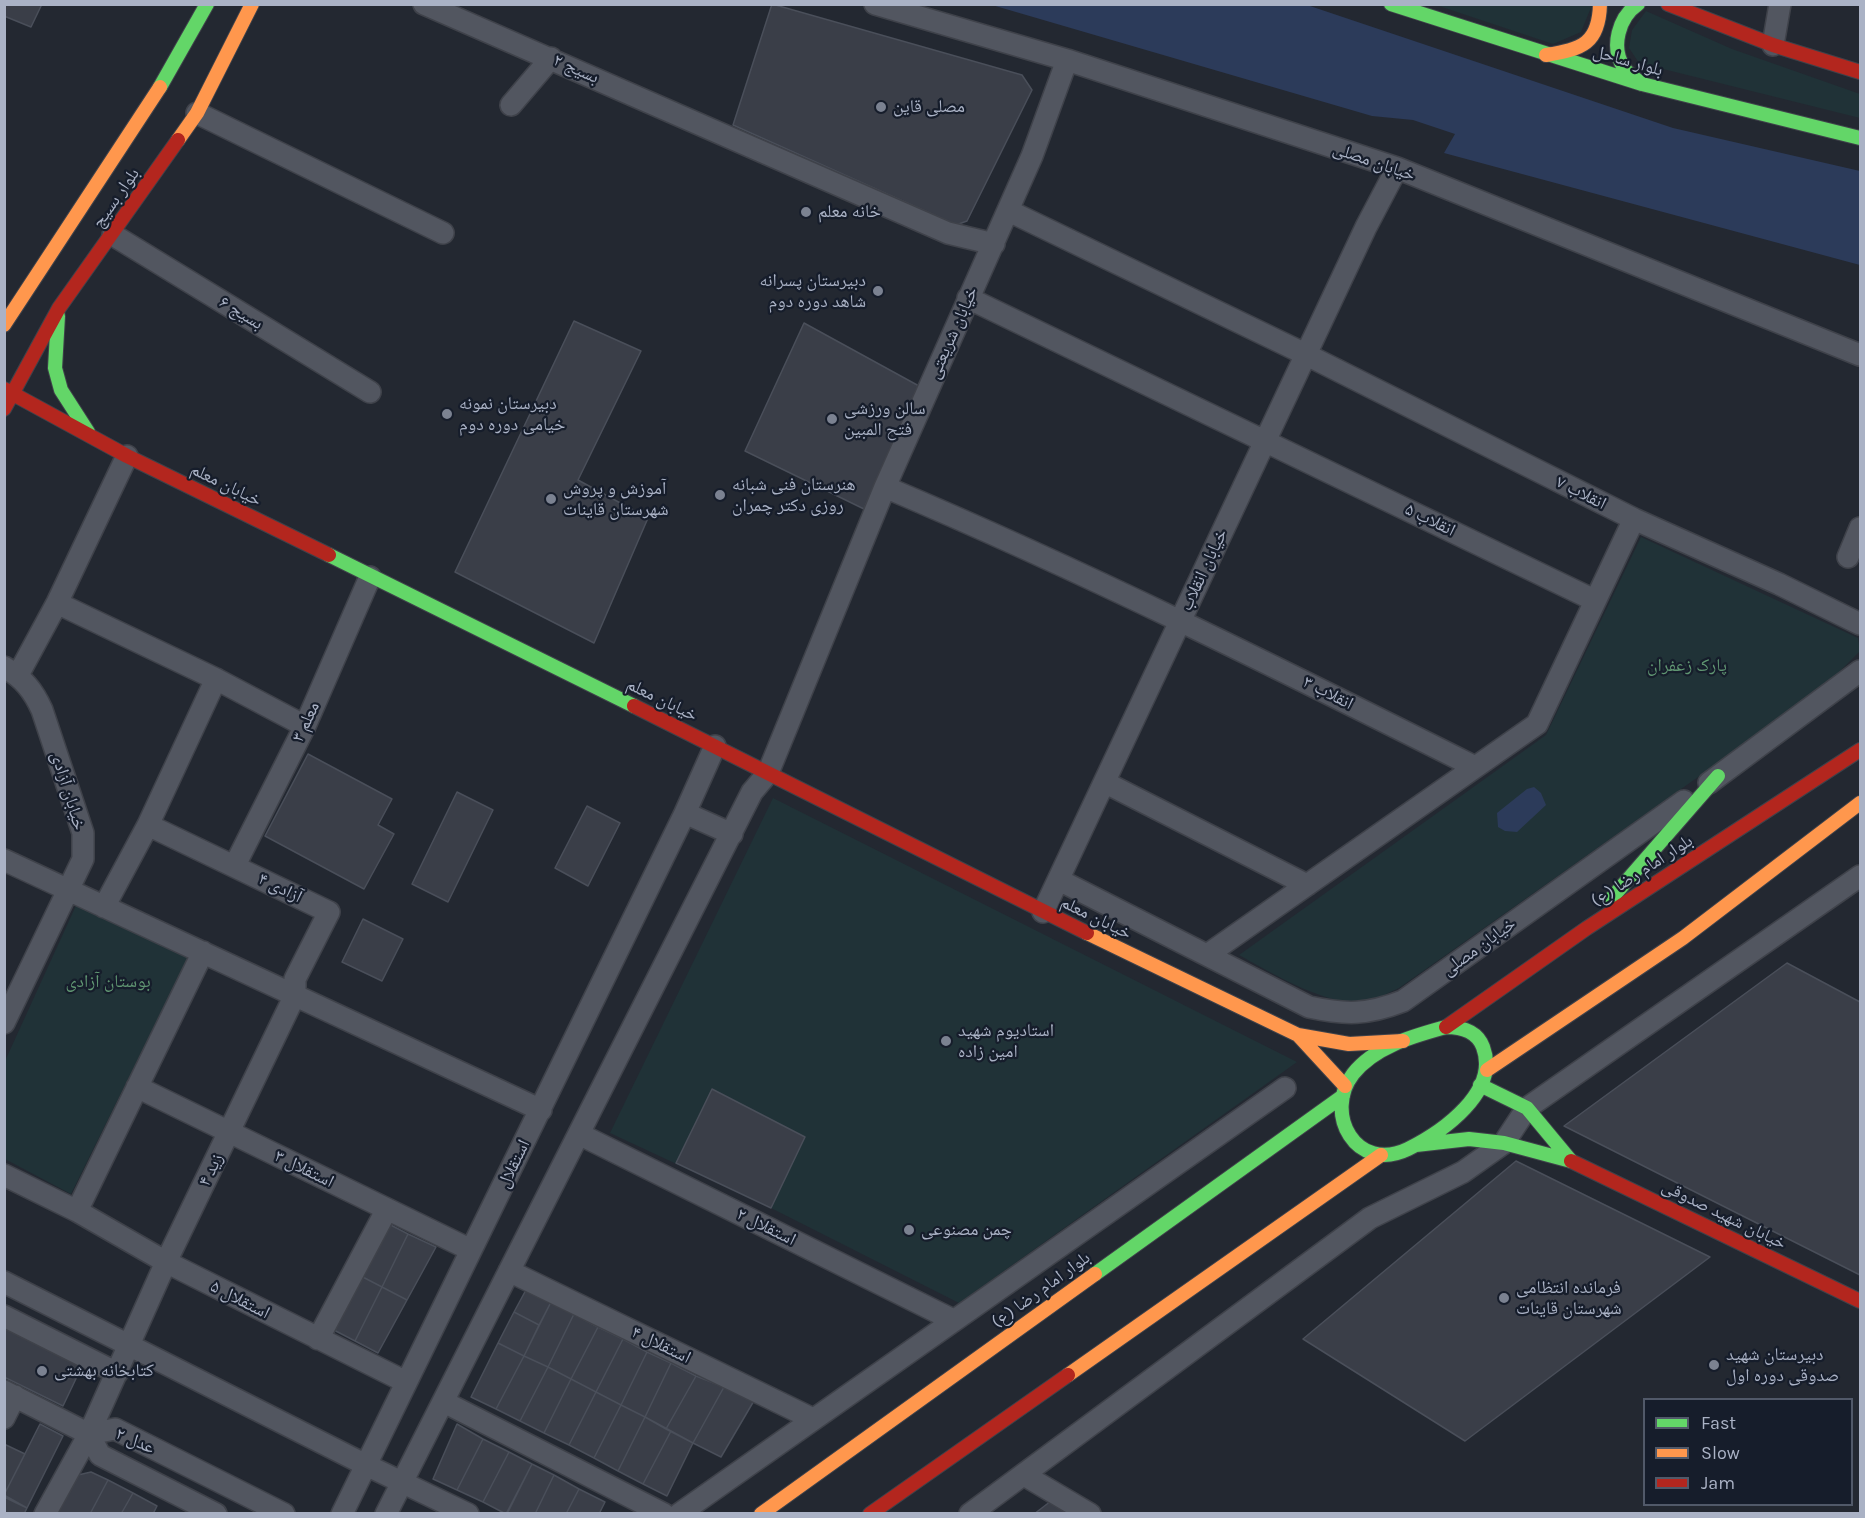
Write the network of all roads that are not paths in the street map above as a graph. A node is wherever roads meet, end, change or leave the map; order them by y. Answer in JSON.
{"nodes":[{"id":1,"x":207,"y":4,"type":"edge"},
{"id":2,"x":252,"y":4,"type":"edge"},
{"id":3,"x":424,"y":4,"type":"edge"},
{"id":4,"x":875,"y":4,"type":"edge"},
{"id":5,"x":1391,"y":4,"type":"edge"},
{"id":6,"x":1600,"y":4,"type":"edge"},
{"id":7,"x":1638,"y":4,"type":"edge"},
{"id":8,"x":1668,"y":4,"type":"edge"},
{"id":9,"x":1780,"y":4,"type":"edge"},
{"id":10,"x":1773,"y":45,"type":"junction"},
{"id":11,"x":1546,"y":56,"type":"junction"},
{"id":12,"x":551,"y":58,"type":"junction"},
{"id":13,"x":1067,"y":60,"type":"junction"},
{"id":14,"x":1860,"y":72,"type":"edge"},
{"id":15,"x":1642,"y":84,"type":"junction"},
{"id":16,"x":511,"y":105,"type":"dead end"},
{"id":17,"x":197,"y":113,"type":"junction"},
{"id":18,"x":1860,"y":138,"type":"edge"},
{"id":19,"x":1397,"y":168,"type":"junction"},
{"id":20,"x":1009,"y":211,"type":"junction"},
{"id":21,"x":443,"y":232,"type":"dead end"},
{"id":22,"x":113,"y":235,"type":"junction"},
{"id":23,"x":994,"y":244,"type":"junction"},
{"id":24,"x":968,"y":298,"type":"junction"},
{"id":25,"x":59,"y":309,"type":"junction"},
{"id":26,"x":4,"y":325,"type":"edge"},
{"id":27,"x":1305,"y":354,"type":"junction"},
{"id":28,"x":1860,"y":355,"type":"edge"},
{"id":29,"x":8,"y":391,"type":"edge"},
{"id":30,"x":370,"y":392,"type":"dead end"},
{"id":31,"x":4,"y":409,"type":"edge"},
{"id":32,"x":91,"y":436,"type":"junction"},
{"id":33,"x":1265,"y":441,"type":"junction"},
{"id":34,"x":127,"y":456,"type":"junction"},
{"id":35,"x":885,"y":487,"type":"junction"},
{"id":36,"x":1634,"y":519,"type":"junction"},
{"id":37,"x":1860,"y":528,"type":"edge"},
{"id":38,"x":1848,"y":557,"type":"dead end"},
{"id":39,"x":370,"y":577,"type":"junction"},
{"id":40,"x":1594,"y":600,"type":"junction"},
{"id":41,"x":57,"y":603,"type":"junction"},
{"id":42,"x":1180,"y":619,"type":"junction"},
{"id":43,"x":1860,"y":624,"type":"edge"},
{"id":44,"x":11,"y":671,"type":"edge"},
{"id":45,"x":1860,"y":671,"type":"edge"},
{"id":46,"x":216,"y":680,"type":"junction"},
{"id":47,"x":305,"y":726,"type":"junction"},
{"id":48,"x":715,"y":746,"type":"junction"},
{"id":49,"x":1860,"y":750,"type":"edge"},
{"id":50,"x":1475,"y":767,"type":"junction"},
{"id":51,"x":768,"y":773,"type":"junction"},
{"id":52,"x":1718,"y":776,"type":"junction"},
{"id":53,"x":1106,"y":783,"type":"junction"},
{"id":54,"x":1860,"y":802,"type":"edge"},
{"id":55,"x":685,"y":813,"type":"junction"},
{"id":56,"x":148,"y":825,"type":"junction"},
{"id":57,"x":732,"y":834,"type":"junction"},
{"id":58,"x":4,"y":860,"type":"edge"},
{"id":59,"x":235,"y":866,"type":"junction"},
{"id":60,"x":1860,"y":876,"type":"edge"},
{"id":61,"x":1059,"y":880,"type":"junction"},
{"id":62,"x":1307,"y":885,"type":"junction"},
{"id":63,"x":69,"y":891,"type":"junction"},
{"id":64,"x":104,"y":907,"type":"junction"},
{"id":65,"x":1043,"y":912,"type":"junction"},
{"id":66,"x":1587,"y":928,"type":"junction"},
{"id":67,"x":203,"y":952,"type":"junction"},
{"id":68,"x":1207,"y":955,"type":"junction"},
{"id":69,"x":295,"y":995,"type":"junction"},
{"id":70,"x":6,"y":1016,"type":"edge"},
{"id":71,"x":1446,"y":1027,"type":"junction"},
{"id":72,"x":1298,"y":1035,"type":"junction"},
{"id":73,"x":1403,"y":1041,"type":"junction"},
{"id":74,"x":1487,"y":1070,"type":"junction"},
{"id":75,"x":1480,"y":1085,"type":"junction"},
{"id":76,"x":137,"y":1087,"type":"junction"},
{"id":77,"x":1285,"y":1088,"type":"dead end"},
{"id":78,"x":1344,"y":1091,"type":"junction"},
{"id":79,"x":1527,"y":1108,"type":"junction"},
{"id":80,"x":541,"y":1110,"type":"junction"},
{"id":81,"x":229,"y":1132,"type":"junction"},
{"id":82,"x":579,"y":1134,"type":"junction"},
{"id":83,"x":1504,"y":1143,"type":"junction"},
{"id":84,"x":1416,"y":1145,"type":"junction"},
{"id":85,"x":1381,"y":1155,"type":"junction"},
{"id":86,"x":1571,"y":1161,"type":"junction"},
{"id":87,"x":4,"y":1174,"type":"edge"},
{"id":88,"x":387,"y":1209,"type":"junction"},
{"id":89,"x":77,"y":1211,"type":"junction"},
{"id":90,"x":471,"y":1250,"type":"junction"},
{"id":91,"x":166,"y":1262,"type":"junction"},
{"id":92,"x":509,"y":1271,"type":"junction"},
{"id":93,"x":4,"y":1282,"type":"edge"},
{"id":94,"x":1860,"y":1300,"type":"edge"},
{"id":95,"x":4,"y":1316,"type":"edge"},
{"id":96,"x":953,"y":1320,"type":"junction"},
{"id":97,"x":318,"y":1339,"type":"junction"},
{"id":98,"x":130,"y":1346,"type":"junction"},
{"id":99,"x":117,"y":1373,"type":"junction"},
{"id":100,"x":406,"y":1382,"type":"junction"},
{"id":101,"x":10,"y":1394,"type":"edge"},
{"id":102,"x":444,"y":1402,"type":"junction"},
{"id":103,"x":4,"y":1418,"type":"edge"},
{"id":104,"x":813,"y":1419,"type":"junction"},
{"id":105,"x":89,"y":1434,"type":"junction"},
{"id":106,"x":364,"y":1464,"type":"junction"},
{"id":107,"x":1024,"y":1474,"type":"junction"},
{"id":108,"x":402,"y":1482,"type":"junction"},
{"id":109,"x":45,"y":1514,"type":"edge"},
{"id":110,"x":216,"y":1514,"type":"edge"},
{"id":111,"x":284,"y":1514,"type":"edge"},
{"id":112,"x":342,"y":1514,"type":"edge"},
{"id":113,"x":386,"y":1514,"type":"edge"},
{"id":114,"x":468,"y":1514,"type":"edge"},
{"id":115,"x":664,"y":1514,"type":"edge"},
{"id":116,"x":679,"y":1514,"type":"edge"},
{"id":117,"x":761,"y":1514,"type":"edge"},
{"id":118,"x":870,"y":1514,"type":"edge"},
{"id":119,"x":970,"y":1514,"type":"edge"},
{"id":120,"x":1090,"y":1514,"type":"edge"}],
"edges":[{"from":1,"to":26,"type":"main road","name":"بلوار بسیج"},
{"from":2,"to":17,"type":"main road","name":"بلوار بسیج"},
{"from":3,"to":12,"type":"street","name":"بسیج ۲"},
{"from":4,"to":13,"type":"street","name":"خیابان مصلی"},
{"from":5,"to":11,"type":"main road","name":"بلوار ساحل"},
{"from":6,"to":11,"type":"main road"},
{"from":7,"to":15,"type":"main road"},
{"from":8,"to":10,"type":"main road"},
{"from":9,"to":10,"type":"street"},
{"from":10,"to":14,"type":"main road"},
{"from":11,"to":15,"type":"main road","name":"بلوار ساحل"},
{"from":12,"to":16,"type":"street"},
{"from":12,"to":23,"type":"street","name":"بسیج ۲"},
{"from":13,"to":19,"type":"street","name":"خیابان مصلی"},
{"from":13,"to":20,"type":"street","name":"خیابان شریعتی"},
{"from":15,"to":18,"type":"main road","name":"بلوار ساحل"},
{"from":17,"to":21,"type":"street"},
{"from":17,"to":22,"type":"main road","name":"بلوار بسیج"},
{"from":19,"to":27,"type":"street","name":"خیابان انقلاب"},
{"from":19,"to":28,"type":"street","name":"خیابان مصلی"},
{"from":20,"to":23,"type":"street","name":"خیابان شریعتی"},
{"from":20,"to":27,"type":"street","name":"انقلاب ۷"},
{"from":22,"to":25,"type":"main road","name":"بلوار بسیج"},
{"from":22,"to":30,"type":"street","name":"بسیج ۶"},
{"from":23,"to":24,"type":"street","name":"خیابان شریعتی"},
{"from":24,"to":33,"type":"street","name":"انقلاب ۵"},
{"from":24,"to":35,"type":"street","name":"خیابان شریعتی"},
{"from":25,"to":29,"type":"main road","name":"بلوار بسیج"},
{"from":25,"to":32,"type":"main road"},
{"from":27,"to":33,"type":"street","name":"خیابان انقلاب"},
{"from":27,"to":36,"type":"street","name":"انقلاب ۷"},
{"from":29,"to":31,"type":"main road","name":"بلوار بسیج"},
{"from":29,"to":32,"type":"main road","name":"خیابان معلم"},
{"from":32,"to":34,"type":"main road","name":"خیابان معلم"},
{"from":33,"to":40,"type":"street","name":"انقلاب ۵"},
{"from":33,"to":42,"type":"street","name":"خیابان انقلاب"},
{"from":34,"to":39,"type":"main road","name":"خیابان معلم"},
{"from":34,"to":41,"type":"street"},
{"from":35,"to":42,"type":"street","name":"انقلاب ۳"},
{"from":35,"to":51,"type":"street","name":"خیابان شریعتی"},
{"from":36,"to":40,"type":"street"},
{"from":36,"to":43,"type":"street","name":"انقلاب ۷"},
{"from":37,"to":38,"type":"street"},
{"from":39,"to":47,"type":"street","name":"معلم ۳"},
{"from":39,"to":48,"type":"main road","name":"خیابان معلم"},
{"from":40,"to":50,"type":"street"},
{"from":41,"to":44,"type":"street"},
{"from":41,"to":46,"type":"street"},
{"from":42,"to":50,"type":"street","name":"انقلاب ۳"},
{"from":42,"to":53,"type":"street","name":"خیابان انقلاب"},
{"from":44,"to":63,"type":"street","name":"خیابان آزادی"},
{"from":45,"to":52,"type":"street","name":"خیابان مصلی"},
{"from":46,"to":47,"type":"street"},
{"from":46,"to":56,"type":"street"},
{"from":47,"to":59,"type":"street","name":"معلم ۳"},
{"from":48,"to":51,"type":"main road","name":"خیابان معلم"},
{"from":48,"to":55,"type":"street","name":"استقلال"},
{"from":49,"to":66,"type":"main road","name":"بلوار امام رضا (ع)"},
{"from":50,"to":62,"type":"street"},
{"from":51,"to":57,"type":"street"},
{"from":51,"to":65,"type":"main road","name":"خیابان معلم"},
{"from":52,"to":66,"type":"main road"},
{"from":52,"to":68,"type":"street","name":"خیابان مصلی"},
{"from":53,"to":61,"type":"street","name":"خیابان انقلاب"},
{"from":53,"to":62,"type":"street"},
{"from":54,"to":74,"type":"main road"},
{"from":55,"to":57,"type":"street"},
{"from":55,"to":80,"type":"street","name":"استقلال"},
{"from":56,"to":59,"type":"street","name":"آزادی ۴"},
{"from":56,"to":64,"type":"street"},
{"from":57,"to":82,"type":"street"},
{"from":58,"to":63,"type":"street"},
{"from":59,"to":69,"type":"street","name":"آزادی ۴"},
{"from":60,"to":79,"type":"street"},
{"from":61,"to":65,"type":"street","name":"خیابان انقلاب"},
{"from":61,"to":68,"type":"street","name":"خیابان مصلی"},
{"from":62,"to":68,"type":"street"},
{"from":63,"to":64,"type":"street"},
{"from":63,"to":70,"type":"street","name":"خیابان آزادی"},
{"from":64,"to":67,"type":"street"},
{"from":65,"to":72,"type":"main road","name":"خیابان معلم"},
{"from":66,"to":71,"type":"main road","name":"بلوار امام رضا (ع)"},
{"from":67,"to":69,"type":"street"},
{"from":67,"to":76,"type":"street"},
{"from":69,"to":80,"type":"street"},
{"from":69,"to":81,"type":"street","name":"زید ۴"},
{"from":71,"to":73,"type":"main road"},
{"from":71,"to":74,"type":"main road"},
{"from":72,"to":73,"type":"main road"},
{"from":72,"to":78,"type":"main road"},
{"from":73,"to":78,"type":"main road"},
{"from":74,"to":75,"type":"main road"},
{"from":75,"to":79,"type":"main road"},
{"from":75,"to":84,"type":"main road"},
{"from":76,"to":81,"type":"street","name":"استقلال ۳"},
{"from":76,"to":89,"type":"street"},
{"from":77,"to":96,"type":"street"},
{"from":78,"to":85,"type":"main road"},
{"from":78,"to":117,"type":"main road","name":"بلوار امام رضا (ع)"},
{"from":79,"to":83,"type":"street"},
{"from":79,"to":86,"type":"main road"},
{"from":80,"to":90,"type":"street","name":"استقلال"},
{"from":81,"to":88,"type":"street","name":"استقلال ۳"},
{"from":81,"to":91,"type":"street","name":"زید ۴"},
{"from":82,"to":92,"type":"street"},
{"from":82,"to":96,"type":"street","name":"استقلال ۲"},
{"from":83,"to":84,"type":"main road"},
{"from":83,"to":86,"type":"main road"},
{"from":83,"to":107,"type":"street"},
{"from":84,"to":85,"type":"main road"},
{"from":85,"to":118,"type":"main road"},
{"from":86,"to":94,"type":"main road","name":"خیابان شهید صدوقی"},
{"from":87,"to":89,"type":"street","name":"استقلال ۵"},
{"from":88,"to":90,"type":"street","name":"استقلال ۳"},
{"from":88,"to":97,"type":"street"},
{"from":89,"to":91,"type":"street","name":"استقلال ۵"},
{"from":90,"to":100,"type":"street","name":"استقلال"},
{"from":91,"to":97,"type":"street","name":"استقلال ۵"},
{"from":91,"to":98,"type":"street","name":"زید ۴"},
{"from":92,"to":102,"type":"street"},
{"from":92,"to":104,"type":"street","name":"استقلال ۴"},
{"from":93,"to":98,"type":"street"},
{"from":95,"to":99,"type":"street"},
{"from":96,"to":104,"type":"street"},
{"from":97,"to":100,"type":"street","name":"استقلال ۵"},
{"from":98,"to":99,"type":"street","name":"زید ۴"},
{"from":98,"to":106,"type":"street"},
{"from":99,"to":105,"type":"street","name":"زید ۴"},
{"from":100,"to":106,"type":"street","name":"استقلال"},
{"from":101,"to":103,"type":"street"},
{"from":101,"to":105,"type":"street"},
{"from":102,"to":108,"type":"street"},
{"from":102,"to":115,"type":"street"},
{"from":104,"to":116,"type":"street"},
{"from":105,"to":109,"type":"street","name":"زید ۴"},
{"from":105,"to":110,"type":"street","name":"عدل ۲"},
{"from":105,"to":111,"type":"street","name":"عدل ۲"},
{"from":106,"to":108,"type":"street"},
{"from":106,"to":112,"type":"street","name":"استقلال"},
{"from":107,"to":119,"type":"street"},
{"from":107,"to":120,"type":"street"},
{"from":108,"to":113,"type":"street"},
{"from":108,"to":114,"type":"street"}]}
